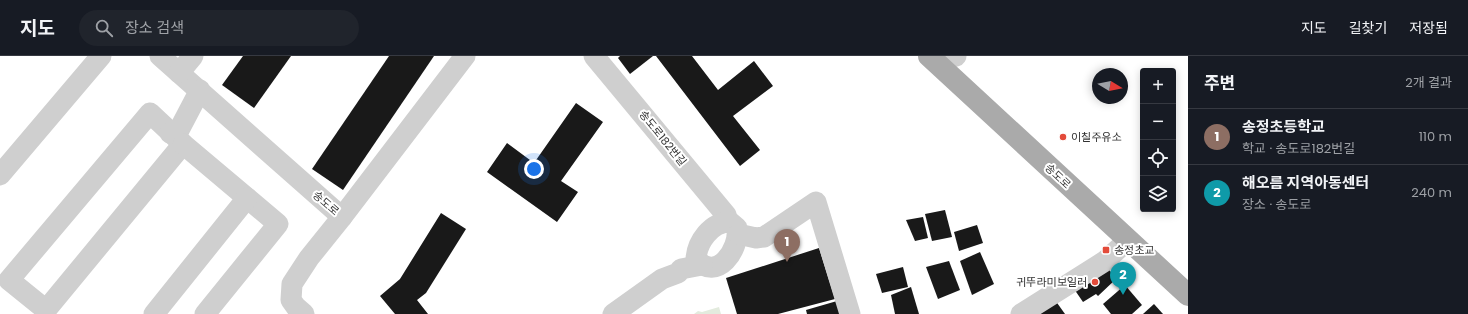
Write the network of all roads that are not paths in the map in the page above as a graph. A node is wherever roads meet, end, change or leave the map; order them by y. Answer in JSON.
{"nodes":[{"id":1,"x":102,"y":56,"type":"edge"},
{"id":2,"x":160,"y":56,"type":"edge"},
{"id":3,"x":193,"y":56,"type":"edge"},
{"id":4,"x":464,"y":56,"type":"edge"},
{"id":5,"x":594,"y":56,"type":"edge"},
{"id":6,"x":940,"y":58,"type":"edge"},
{"id":7,"x":179,"y":73,"type":"junction"},
{"id":8,"x":200,"y":90,"type":"junction"},
{"id":9,"x":177,"y":139,"type":"junction"},
{"id":10,"x":0,"y":175,"type":"edge"},
{"id":11,"x":247,"y":198,"type":"junction"},
{"id":12,"x":342,"y":217,"type":"junction"},
{"id":13,"x":733,"y":228,"type":"junction"},
{"id":14,"x":1128,"y":240,"type":"junction"},
{"id":15,"x":702,"y":265,"type":"junction"},
{"id":16,"x":1188,"y":295,"type":"edge"},
{"id":17,"x":154,"y":314,"type":"edge"},
{"id":18,"x":205,"y":314,"type":"edge"},
{"id":19,"x":304,"y":314,"type":"edge"},
{"id":20,"x":613,"y":314,"type":"edge"},
{"id":21,"x":850,"y":314,"type":"edge"},
{"id":22,"x":1021,"y":314,"type":"edge"}],
"edges":[{"from":1,"to":10,"type":"street"},
{"from":2,"to":7,"type":"street","name":"송도로"},
{"from":3,"to":7,"type":"street"},
{"from":4,"to":12,"type":"street","name":"송도로"},
{"from":5,"to":13,"type":"street","name":"송도로182번길"},
{"from":6,"to":14,"type":"main road","name":"송도로"},
{"from":7,"to":8,"type":"street","name":"송도로"},
{"from":8,"to":9,"type":"street"},
{"from":8,"to":12,"type":"street","name":"송도로"},
{"from":9,"to":9,"type":"street"},
{"from":9,"to":11,"type":"street"},
{"from":11,"to":17,"type":"street"},
{"from":11,"to":18,"type":"street"},
{"from":12,"to":19,"type":"street"},
{"from":13,"to":15,"type":"street"},
{"from":13,"to":15,"type":"street"},
{"from":13,"to":21,"type":"street"},
{"from":14,"to":16,"type":"main road","name":"송도로"},
{"from":14,"to":22,"type":"street"},
{"from":15,"to":20,"type":"street"}]}
